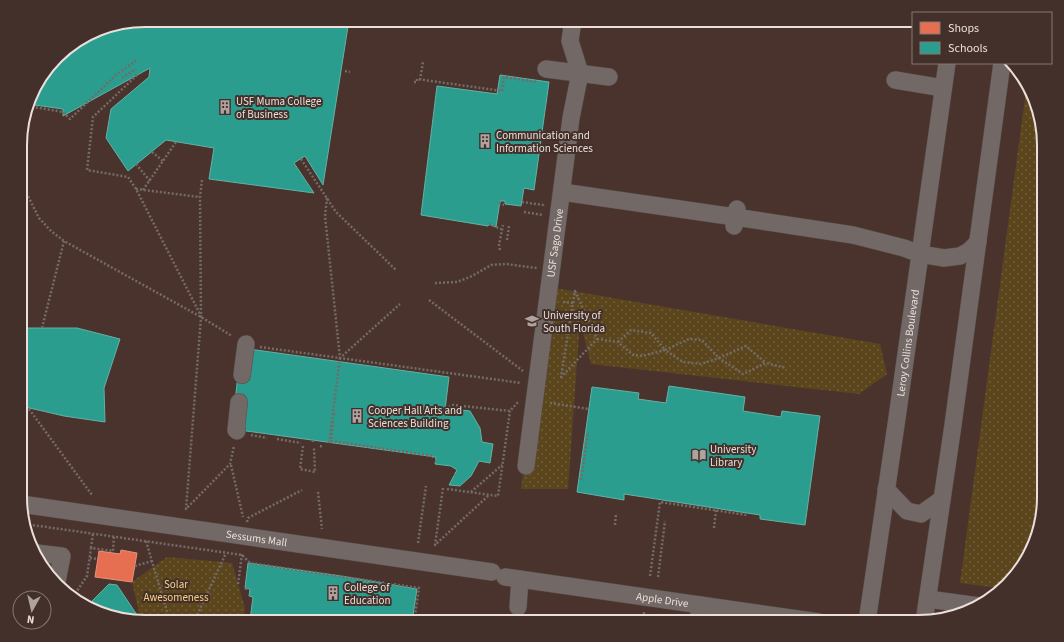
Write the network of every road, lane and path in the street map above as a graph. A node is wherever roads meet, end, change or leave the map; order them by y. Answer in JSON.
{"nodes":[{"id":1,"x":572,"y":27,"type":"edge"},
{"id":2,"x":137,"y":60,"type":"dead end"},
{"id":3,"x":423,"y":62,"type":"dead end"},
{"id":4,"x":947,"y":64,"type":"edge"},
{"id":5,"x":1002,"y":64,"type":"edge"},
{"id":6,"x":136,"y":69,"type":"dead end"},
{"id":7,"x":345,"y":71,"type":"dead end"},
{"id":8,"x":350,"y":72,"type":"dead end"},
{"id":9,"x":580,"y":73,"type":"junction"},
{"id":10,"x":137,"y":75,"type":"dead end"},
{"id":11,"x":544,"y":76,"type":"joint"},
{"id":12,"x":122,"y":78,"type":"dead end"},
{"id":13,"x":609,"y":78,"type":"dead end"},
{"id":14,"x":895,"y":80,"type":"dead end"},
{"id":15,"x":472,"y":87,"type":"junction"},
{"id":16,"x":943,"y":88,"type":"junction"},
{"id":17,"x":467,"y":90,"type":"dead end"},
{"id":18,"x":33,"y":107,"type":"edge"},
{"id":19,"x":176,"y":142,"type":"dead end"},
{"id":20,"x":152,"y":152,"type":"dead end"},
{"id":21,"x":301,"y":159,"type":"dead end"},
{"id":22,"x":163,"y":161,"type":"junction"},
{"id":23,"x":136,"y":164,"type":"dead end"},
{"id":24,"x":202,"y":180,"type":"dead end"},
{"id":25,"x":150,"y":181,"type":"junction"},
{"id":26,"x":136,"y":189,"type":"junction"},
{"id":27,"x":143,"y":190,"type":"junction"},
{"id":28,"x":562,"y":192,"type":"junction"},
{"id":29,"x":27,"y":194,"type":"edge"},
{"id":30,"x":200,"y":197,"type":"junction"},
{"id":31,"x":327,"y":198,"type":"junction"},
{"id":32,"x":522,"y":202,"type":"dead end"},
{"id":33,"x":499,"y":203,"type":"dead end"},
{"id":34,"x":504,"y":205,"type":"dead end"},
{"id":35,"x":541,"y":205,"type":"dead end"},
{"id":36,"x":524,"y":212,"type":"dead end"},
{"id":37,"x":537,"y":214,"type":"dead end"},
{"id":38,"x":489,"y":224,"type":"dead end"},
{"id":39,"x":502,"y":225,"type":"dead end"},
{"id":40,"x":510,"y":226,"type":"dead end"},
{"id":41,"x":502,"y":229,"type":"junction"},
{"id":42,"x":507,"y":240,"type":"dead end"},
{"id":43,"x":64,"y":241,"type":"junction"},
{"id":44,"x":978,"y":242,"type":"junction"},
{"id":45,"x":500,"y":250,"type":"dead end"},
{"id":46,"x":920,"y":254,"type":"junction"},
{"id":47,"x":541,"y":269,"type":"dead end"},
{"id":48,"x":396,"y":270,"type":"dead end"},
{"id":49,"x":435,"y":283,"type":"dead end"},
{"id":50,"x":430,"y":300,"type":"dead end"},
{"id":51,"x":400,"y":304,"type":"dead end"},
{"id":52,"x":201,"y":317,"type":"junction"},
{"id":53,"x":42,"y":328,"type":"dead end"},
{"id":54,"x":597,"y":339,"type":"junction"},
{"id":55,"x":618,"y":342,"type":"junction"},
{"id":56,"x":246,"y":344,"type":"junction"},
{"id":57,"x":665,"y":350,"type":"junction"},
{"id":58,"x":340,"y":358,"type":"junction"},
{"id":59,"x":719,"y":358,"type":"junction"},
{"id":60,"x":766,"y":363,"type":"junction"},
{"id":61,"x":786,"y":368,"type":"dead end"},
{"id":62,"x":527,"y":373,"type":"dead end"},
{"id":63,"x":242,"y":375,"type":"dead end"},
{"id":64,"x":525,"y":384,"type":"dead end"},
{"id":65,"x":519,"y":400,"type":"dead end"},
{"id":66,"x":239,"y":402,"type":"dead end"},
{"id":67,"x":553,"y":403,"type":"dead end"},
{"id":68,"x":589,"y":409,"type":"dead end"},
{"id":69,"x":453,"y":410,"type":"dead end"},
{"id":70,"x":27,"y":411,"type":"edge"},
{"id":71,"x":510,"y":411,"type":"junction"},
{"id":72,"x":333,"y":414,"type":"junction"},
{"id":73,"x":337,"y":415,"type":"dead end"},
{"id":74,"x":515,"y":415,"type":"dead end"},
{"id":75,"x":332,"y":422,"type":"junction"},
{"id":76,"x":588,"y":432,"type":"dead end"},
{"id":77,"x":239,"y":435,"type":"junction"},
{"id":78,"x":267,"y":438,"type":"dead end"},
{"id":79,"x":277,"y":439,"type":"dead end"},
{"id":80,"x":301,"y":443,"type":"dead end"},
{"id":81,"x":329,"y":443,"type":"dead end"},
{"id":82,"x":303,"y":446,"type":"dead end"},
{"id":83,"x":314,"y":448,"type":"dead end"},
{"id":84,"x":434,"y":459,"type":"dead end"},
{"id":85,"x":230,"y":464,"type":"junction"},
{"id":86,"x":502,"y":465,"type":"junction"},
{"id":87,"x":526,"y":466,"type":"dead end"},
{"id":88,"x":581,"y":480,"type":"dead end"},
{"id":89,"x":426,"y":486,"type":"dead end"},
{"id":90,"x":443,"y":488,"type":"dead end"},
{"id":91,"x":447,"y":489,"type":"dead end"},
{"id":92,"x":886,"y":489,"type":"junction"},
{"id":93,"x":302,"y":490,"type":"dead end"},
{"id":94,"x":318,"y":492,"type":"dead end"},
{"id":95,"x":471,"y":492,"type":"junction"},
{"id":96,"x":489,"y":494,"type":"junction"},
{"id":97,"x":92,"y":496,"type":"dead end"},
{"id":98,"x":942,"y":499,"type":"junction"},
{"id":99,"x":27,"y":505,"type":"edge"},
{"id":100,"x":716,"y":510,"type":"junction"},
{"id":101,"x":616,"y":513,"type":"dead end"},
{"id":102,"x":747,"y":515,"type":"dead end"},
{"id":103,"x":243,"y":517,"type":"dead end"},
{"id":104,"x":248,"y":518,"type":"dead end"},
{"id":105,"x":666,"y":521,"type":"dead end"},
{"id":106,"x":30,"y":525,"type":"edge"},
{"id":107,"x":615,"y":525,"type":"dead end"},
{"id":108,"x":714,"y":528,"type":"dead end"},
{"id":109,"x":322,"y":529,"type":"dead end"},
{"id":110,"x":93,"y":534,"type":"junction"},
{"id":111,"x":114,"y":536,"type":"junction"},
{"id":112,"x":146,"y":541,"type":"junction"},
{"id":113,"x":418,"y":543,"type":"dead end"},
{"id":114,"x":91,"y":548,"type":"junction"},
{"id":115,"x":226,"y":553,"type":"junction"},
{"id":116,"x":42,"y":554,"type":"edge"},
{"id":117,"x":242,"y":555,"type":"junction"},
{"id":118,"x":90,"y":558,"type":"junction"},
{"id":119,"x":98,"y":559,"type":"dead end"},
{"id":120,"x":152,"y":561,"type":"junction"},
{"id":121,"x":135,"y":566,"type":"dead end"},
{"id":122,"x":506,"y":576,"type":"junction"},
{"id":123,"x":650,"y":576,"type":"dead end"},
{"id":124,"x":658,"y":577,"type":"dead end"},
{"id":125,"x":59,"y":578,"type":"edge"},
{"id":126,"x":238,"y":584,"type":"dead end"},
{"id":127,"x":75,"y":593,"type":"edge"},
{"id":128,"x":928,"y":599,"type":"junction"},
{"id":129,"x":967,"y":604,"type":"edge"},
{"id":130,"x":700,"y":605,"type":"junction"},
{"id":131,"x":518,"y":607,"type":"dead end"},
{"id":132,"x":645,"y":610,"type":"dead end"},
{"id":133,"x":168,"y":615,"type":"edge"},
{"id":134,"x":197,"y":615,"type":"edge"},
{"id":135,"x":415,"y":615,"type":"edge"},
{"id":136,"x":644,"y":615,"type":"edge"},
{"id":137,"x":699,"y":615,"type":"edge"},
{"id":138,"x":770,"y":615,"type":"edge"},
{"id":139,"x":868,"y":615,"type":"edge"},
{"id":140,"x":925,"y":615,"type":"edge"}],
"edges":[{"from":1,"to":9,"type":"street"},
{"from":2,"to":18,"type":"path"},
{"from":3,"to":15,"type":"path"},
{"from":4,"to":16,"type":"street","name":"Leroy Collins Boulevard"},
{"from":5,"to":44,"type":"street"},
{"from":6,"to":12,"type":"path"},
{"from":7,"to":8,"type":"path"},
{"from":9,"to":11,"type":"street"},
{"from":9,"to":13,"type":"street"},
{"from":9,"to":28,"type":"street","name":"USF Sago Drive"},
{"from":10,"to":26,"type":"path"},
{"from":11,"to":15,"type":"path"},
{"from":14,"to":16,"type":"street"},
{"from":15,"to":17,"type":"path"},
{"from":16,"to":46,"type":"street","name":"Leroy Collins Boulevard"},
{"from":19,"to":22,"type":"path"},
{"from":20,"to":22,"type":"path"},
{"from":21,"to":31,"type":"path"},
{"from":22,"to":25,"type":"path"},
{"from":23,"to":25,"type":"path"},
{"from":24,"to":30,"type":"path"},
{"from":25,"to":27,"type":"path"},
{"from":26,"to":27,"type":"path"},
{"from":26,"to":52,"type":"path"},
{"from":27,"to":30,"type":"path"},
{"from":28,"to":46,"type":"street"},
{"from":28,"to":87,"type":"street","name":"USF Sago Drive"},
{"from":29,"to":43,"type":"path"},
{"from":30,"to":52,"type":"path"},
{"from":31,"to":48,"type":"path"},
{"from":31,"to":58,"type":"path"},
{"from":32,"to":35,"type":"path"},
{"from":33,"to":34,"type":"path"},
{"from":36,"to":37,"type":"path"},
{"from":38,"to":41,"type":"path"},
{"from":39,"to":41,"type":"path"},
{"from":40,"to":42,"type":"path"},
{"from":41,"to":45,"type":"path"},
{"from":43,"to":52,"type":"path"},
{"from":43,"to":53,"type":"path"},
{"from":44,"to":46,"type":"street"},
{"from":44,"to":98,"type":"street"},
{"from":46,"to":92,"type":"street","name":"Leroy Collins Boulevard"},
{"from":47,"to":49,"type":"path"},
{"from":50,"to":62,"type":"path"},
{"from":51,"to":58,"type":"path"},
{"from":52,"to":56,"type":"path"},
{"from":52,"to":85,"type":"path"},
{"from":54,"to":54,"type":"path"},
{"from":54,"to":55,"type":"path"},
{"from":55,"to":57,"type":"path"},
{"from":55,"to":57,"type":"path"},
{"from":56,"to":58,"type":"path"},
{"from":56,"to":63,"type":"street"},
{"from":57,"to":59,"type":"path"},
{"from":57,"to":59,"type":"path"},
{"from":58,"to":64,"type":"path"},
{"from":58,"to":72,"type":"path"},
{"from":59,"to":60,"type":"path"},
{"from":59,"to":60,"type":"path"},
{"from":60,"to":61,"type":"path"},
{"from":65,"to":71,"type":"path"},
{"from":66,"to":77,"type":"street"},
{"from":67,"to":68,"type":"path"},
{"from":69,"to":71,"type":"path"},
{"from":70,"to":97,"type":"path"},
{"from":71,"to":74,"type":"path"},
{"from":71,"to":86,"type":"path"},
{"from":72,"to":73,"type":"path"},
{"from":72,"to":75,"type":"path"},
{"from":75,"to":81,"type":"path"},
{"from":75,"to":84,"type":"path"},
{"from":76,"to":88,"type":"path"},
{"from":77,"to":78,"type":"path"},
{"from":77,"to":85,"type":"path"},
{"from":79,"to":80,"type":"path"},
{"from":82,"to":83,"type":"path"},
{"from":85,"to":103,"type":"path"},
{"from":86,"to":95,"type":"path"},
{"from":86,"to":96,"type":"path"},
{"from":89,"to":113,"type":"path"},
{"from":90,"to":96,"type":"path"},
{"from":91,"to":95,"type":"path"},
{"from":92,"to":98,"type":"street"},
{"from":92,"to":139,"type":"street","name":"Leroy Collins Boulevard"},
{"from":93,"to":104,"type":"path"},
{"from":94,"to":109,"type":"path"},
{"from":95,"to":96,"type":"path"},
{"from":98,"to":128,"type":"street"},
{"from":99,"to":122,"type":"street","name":"Sessums Mall"},
{"from":100,"to":102,"type":"path"},
{"from":100,"to":108,"type":"path"},
{"from":100,"to":123,"type":"path"},
{"from":101,"to":107,"type":"path"},
{"from":105,"to":124,"type":"path"},
{"from":106,"to":110,"type":"path"},
{"from":110,"to":111,"type":"path"},
{"from":110,"to":114,"type":"path"},
{"from":111,"to":112,"type":"path"},
{"from":111,"to":114,"type":"path"},
{"from":112,"to":115,"type":"path"},
{"from":112,"to":120,"type":"path"},
{"from":114,"to":118,"type":"path"},
{"from":115,"to":117,"type":"path"},
{"from":115,"to":134,"type":"path"},
{"from":116,"to":125,"type":"street"},
{"from":117,"to":126,"type":"path"},
{"from":117,"to":135,"type":"path"},
{"from":118,"to":119,"type":"path"},
{"from":118,"to":127,"type":"path"},
{"from":120,"to":121,"type":"path"},
{"from":120,"to":133,"type":"path"},
{"from":122,"to":130,"type":"street","name":"Apple Drive"},
{"from":122,"to":131,"type":"street"},
{"from":128,"to":129,"type":"street"},
{"from":128,"to":140,"type":"street"},
{"from":130,"to":137,"type":"street"},
{"from":130,"to":138,"type":"street","name":"Apple Drive"},
{"from":132,"to":136,"type":"path"}]}
